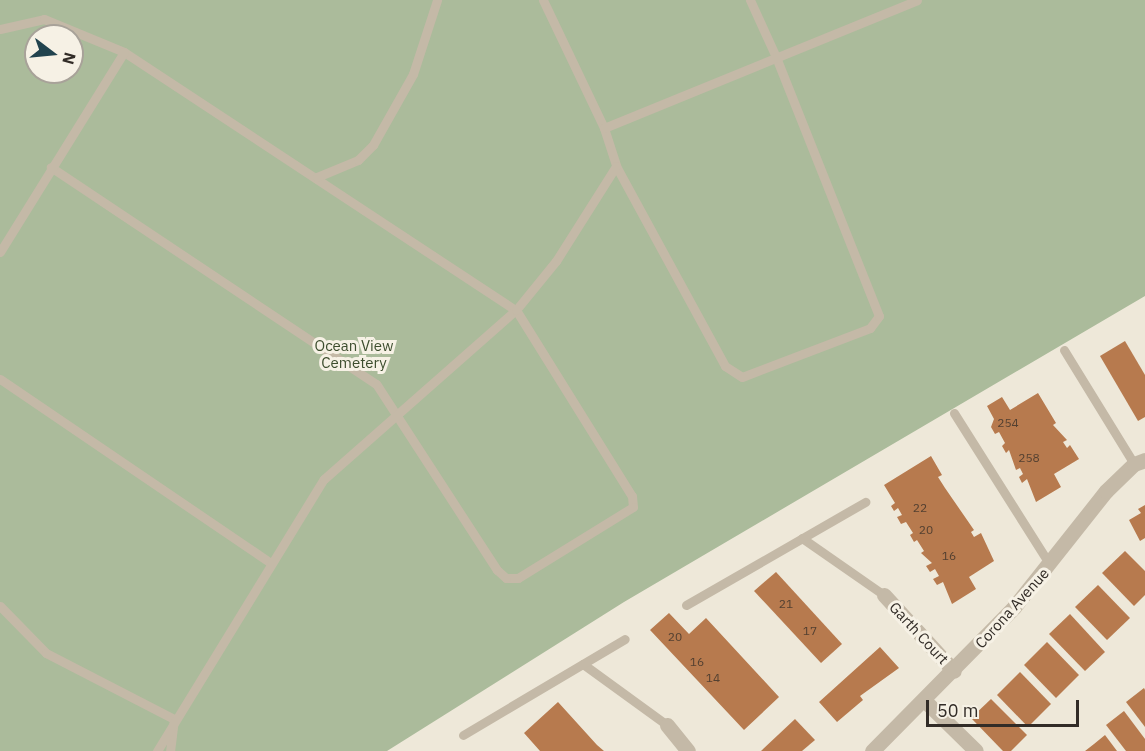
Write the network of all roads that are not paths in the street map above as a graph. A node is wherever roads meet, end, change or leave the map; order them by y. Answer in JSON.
{"nodes":[{"id":1,"x":437,"y":0,"type":"edge"},
{"id":2,"x":543,"y":0,"type":"edge"},
{"id":3,"x":750,"y":0,"type":"edge"},
{"id":4,"x":917,"y":0,"type":"edge"},
{"id":5,"x":0,"y":29,"type":"edge"},
{"id":6,"x":124,"y":52,"type":"junction"},
{"id":7,"x":777,"y":57,"type":"junction"},
{"id":8,"x":604,"y":128,"type":"junction"},
{"id":9,"x":616,"y":166,"type":"junction"},
{"id":10,"x":51,"y":167,"type":"junction"},
{"id":11,"x":317,"y":177,"type":"junction"},
{"id":12,"x":0,"y":252,"type":"edge"},
{"id":13,"x":516,"y":309,"type":"junction"},
{"id":14,"x":1064,"y":350,"type":"dead end"},
{"id":15,"x":0,"y":378,"type":"edge"},
{"id":16,"x":397,"y":412,"type":"junction"},
{"id":17,"x":954,"y":413,"type":"dead end"},
{"id":18,"x":1140,"y":462,"type":"edge"},
{"id":19,"x":865,"y":502,"type":"dead end"},
{"id":20,"x":802,"y":538,"type":"junction"},
{"id":21,"x":271,"y":563,"type":"junction"},
{"id":22,"x":1050,"y":565,"type":"junction"},
{"id":23,"x":884,"y":596,"type":"joint"},
{"id":24,"x":686,"y":605,"type":"dead end"},
{"id":25,"x":0,"y":606,"type":"edge"},
{"id":26,"x":625,"y":639,"type":"dead end"},
{"id":27,"x":583,"y":664,"type":"junction"},
{"id":28,"x":954,"y":671,"type":"junction"},
{"id":29,"x":925,"y":701,"type":"junction"},
{"id":30,"x":174,"y":719,"type":"junction"},
{"id":31,"x":667,"y":725,"type":"joint"},
{"id":32,"x":463,"y":735,"type":"dead end"},
{"id":33,"x":157,"y":751,"type":"edge"},
{"id":34,"x":170,"y":751,"type":"edge"},
{"id":35,"x":688,"y":751,"type":"edge"},
{"id":36,"x":872,"y":751,"type":"edge"},
{"id":37,"x":976,"y":751,"type":"edge"}],
"edges":[{"from":1,"to":11,"type":"lane"},
{"from":2,"to":8,"type":"lane"},
{"from":3,"to":7,"type":"lane"},
{"from":4,"to":7,"type":"lane"},
{"from":5,"to":6,"type":"lane"},
{"from":6,"to":10,"type":"lane"},
{"from":6,"to":11,"type":"lane"},
{"from":7,"to":8,"type":"lane"},
{"from":7,"to":9,"type":"lane"},
{"from":8,"to":9,"type":"lane"},
{"from":9,"to":13,"type":"lane"},
{"from":10,"to":12,"type":"lane"},
{"from":10,"to":16,"type":"lane"},
{"from":11,"to":13,"type":"lane"},
{"from":13,"to":16,"type":"lane"},
{"from":13,"to":16,"type":"lane"},
{"from":14,"to":18,"type":"lane"},
{"from":15,"to":21,"type":"lane"},
{"from":16,"to":21,"type":"lane"},
{"from":17,"to":22,"type":"lane"},
{"from":18,"to":22,"type":"street","name":"Corona Avenue"},
{"from":19,"to":20,"type":"lane"},
{"from":20,"to":23,"type":"lane"},
{"from":20,"to":24,"type":"lane"},
{"from":21,"to":30,"type":"lane"},
{"from":22,"to":28,"type":"street","name":"Corona Avenue"},
{"from":23,"to":28,"type":"street","name":"Garth Court"},
{"from":25,"to":30,"type":"lane"},
{"from":26,"to":27,"type":"lane"},
{"from":27,"to":31,"type":"lane"},
{"from":27,"to":32,"type":"lane"},
{"from":28,"to":29,"type":"street","name":"Corona Avenue"},
{"from":29,"to":36,"type":"street","name":"Corona Avenue"},
{"from":29,"to":37,"type":"street"},
{"from":30,"to":33,"type":"lane"},
{"from":30,"to":34,"type":"lane"},
{"from":31,"to":35,"type":"street"}]}
